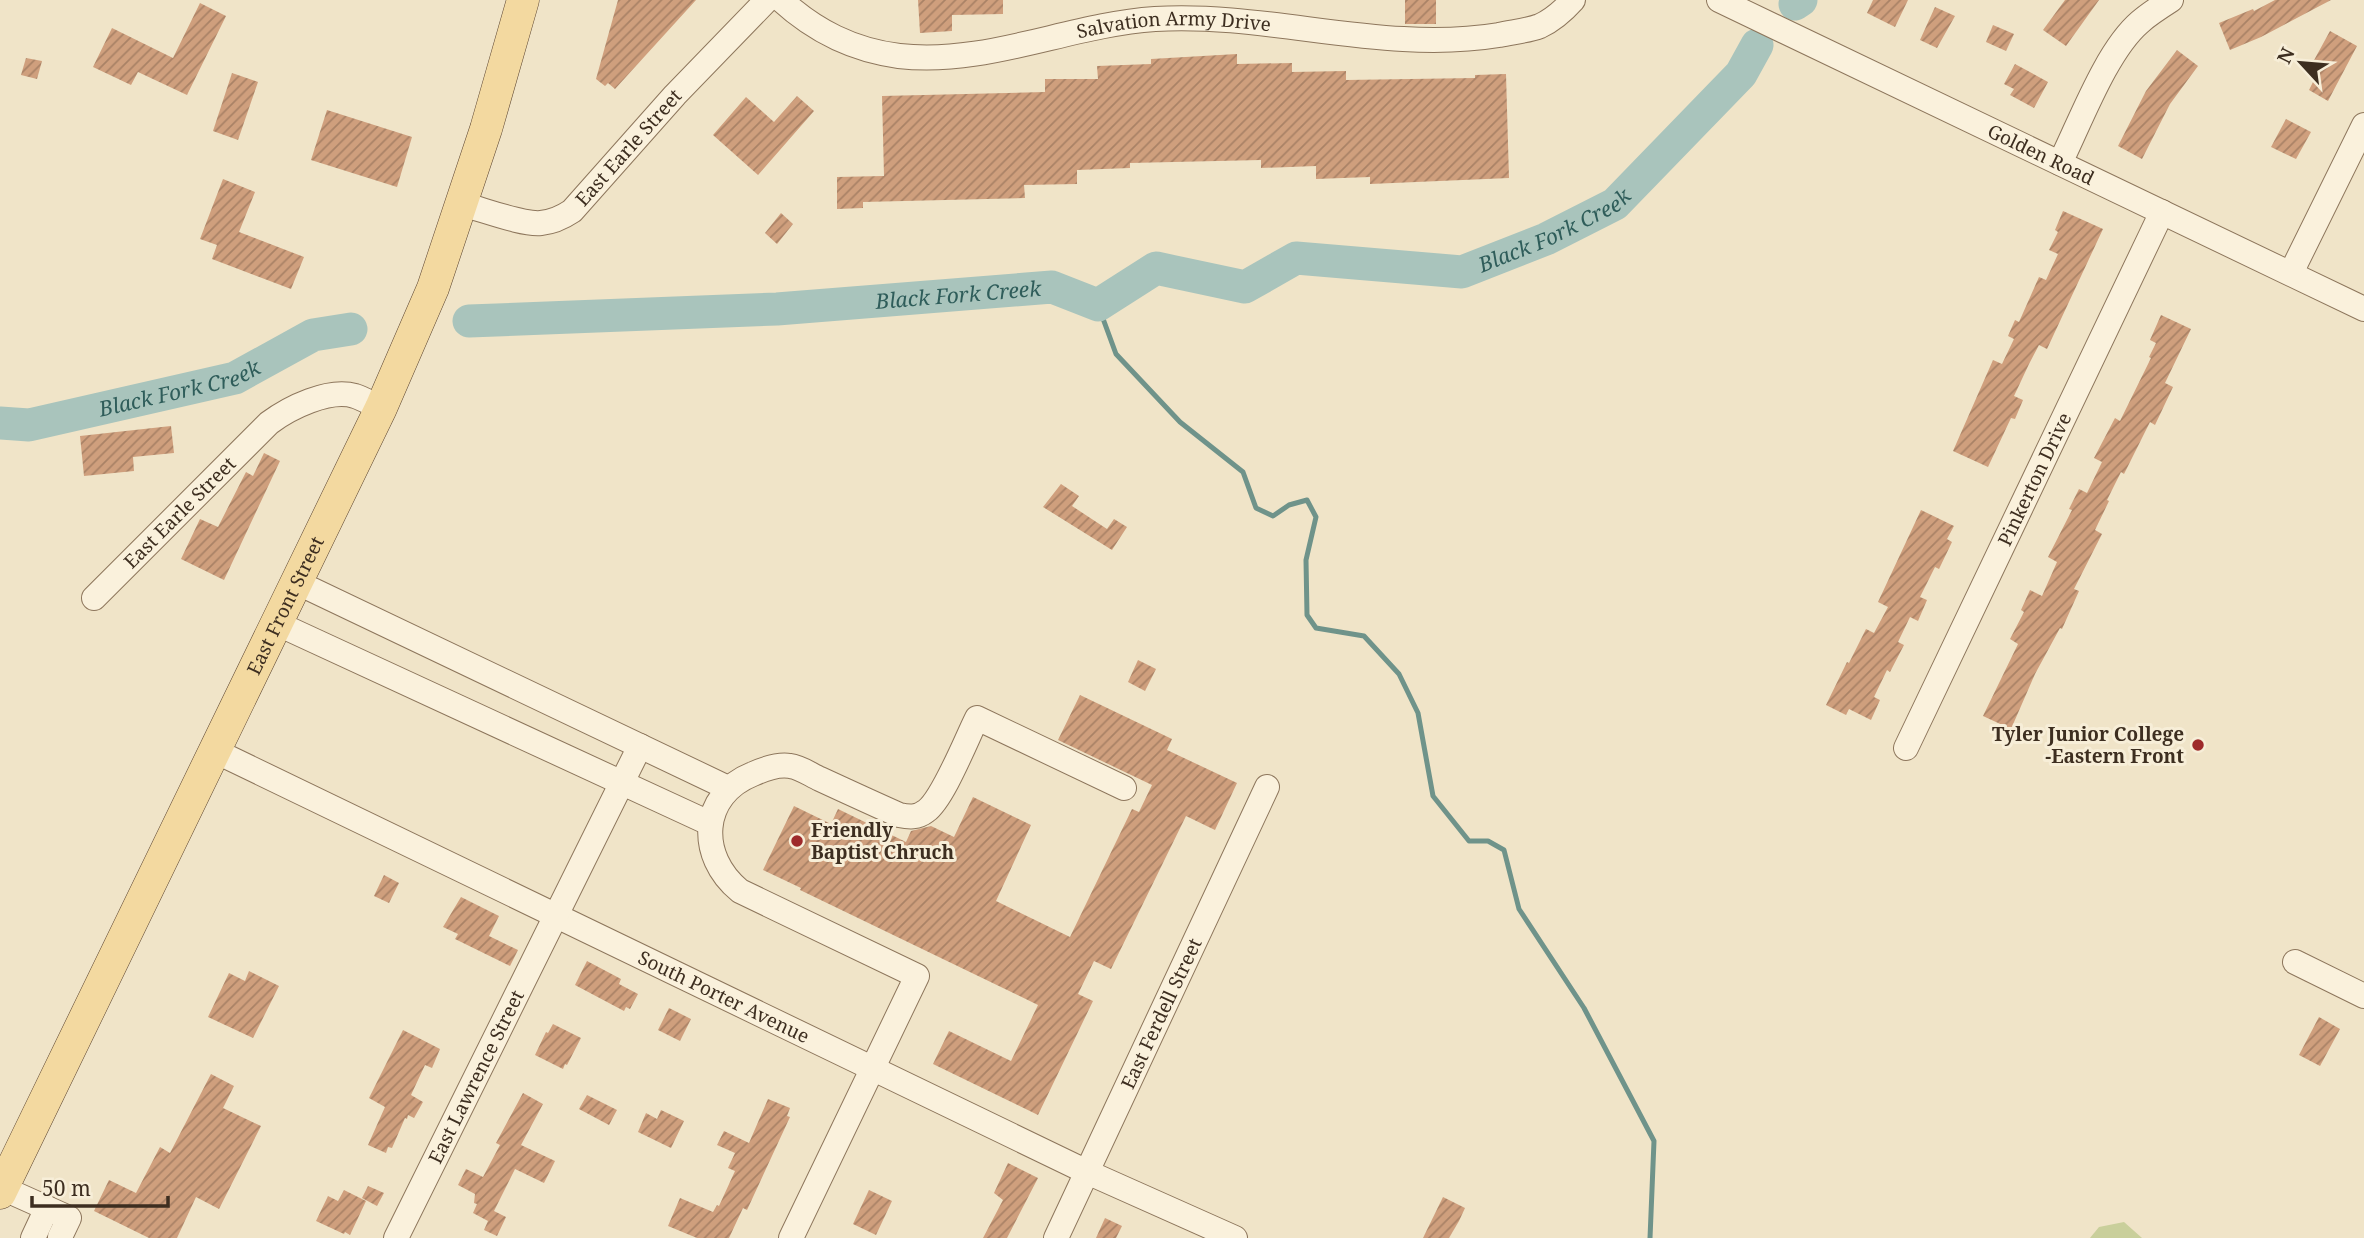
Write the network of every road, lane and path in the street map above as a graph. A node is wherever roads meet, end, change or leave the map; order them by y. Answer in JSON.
{"nodes":[{"id":1,"x":523,"y":0,"type":"edge"},
{"id":2,"x":767,"y":0,"type":"edge"},
{"id":3,"x":781,"y":0,"type":"edge"},
{"id":4,"x":1573,"y":0,"type":"edge"},
{"id":5,"x":1719,"y":0,"type":"edge"},
{"id":6,"x":2171,"y":0,"type":"edge"},
{"id":7,"x":2364,"y":125,"type":"edge"},
{"id":8,"x":2060,"y":163,"type":"junction"},
{"id":9,"x":461,"y":204,"type":"junction"},
{"id":10,"x":2162,"y":212,"type":"junction"},
{"id":11,"x":2291,"y":273,"type":"junction"},
{"id":12,"x":2364,"y":309,"type":"edge"},
{"id":13,"x":381,"y":408,"type":"junction"},
{"id":14,"x":296,"y":582,"type":"junction"},
{"id":15,"x":94,"y":598,"type":"dead end"},
{"id":16,"x":276,"y":623,"type":"junction"},
{"id":17,"x":640,"y":746,"type":"junction"},
{"id":18,"x":1906,"y":748,"type":"dead end"},
{"id":19,"x":215,"y":751,"type":"junction"},
{"id":20,"x":622,"y":782,"type":"junction"},
{"id":21,"x":1266,"y":787,"type":"dead end"},
{"id":22,"x":728,"y":788,"type":"junction"},
{"id":23,"x":1124,"y":788,"type":"dead end"},
{"id":24,"x":709,"y":823,"type":"junction"},
{"id":25,"x":555,"y":916,"type":"junction"},
{"id":26,"x":2295,"y":962,"type":"dead end"},
{"id":27,"x":2364,"y":996,"type":"edge"},
{"id":28,"x":873,"y":1068,"type":"junction"},
{"id":29,"x":1087,"y":1172,"type":"junction"},
{"id":30,"x":1,"y":1190,"type":"edge"},
{"id":31,"x":63,"y":1225,"type":"edge"},
{"id":32,"x":33,"y":1238,"type":"edge"},
{"id":33,"x":396,"y":1238,"type":"edge"},
{"id":34,"x":791,"y":1238,"type":"edge"},
{"id":35,"x":1056,"y":1238,"type":"edge"},
{"id":36,"x":1235,"y":1238,"type":"edge"}],
"edges":[{"from":1,"to":9,"type":"main road","name":"East Front Street"},
{"from":2,"to":9,"type":"street","name":"East Earle Street"},
{"from":3,"to":4,"type":"street","name":"Salvation Army Drive"},
{"from":5,"to":8,"type":"street","name":"Golden Road"},
{"from":6,"to":8,"type":"street"},
{"from":7,"to":11,"type":"street"},
{"from":8,"to":10,"type":"street","name":"Golden Road"},
{"from":9,"to":13,"type":"main road","name":"East Front Street"},
{"from":10,"to":11,"type":"street","name":"Golden Road"},
{"from":10,"to":18,"type":"street","name":"Pinkerton Drive"},
{"from":11,"to":12,"type":"street","name":"Golden Road"},
{"from":13,"to":14,"type":"main road","name":"East Front Street"},
{"from":13,"to":15,"type":"street","name":"East Earle Street"},
{"from":14,"to":16,"type":"main road","name":"East Front Street"},
{"from":14,"to":17,"type":"street"},
{"from":16,"to":19,"type":"main road","name":"East Front Street"},
{"from":16,"to":20,"type":"street"},
{"from":17,"to":20,"type":"street","name":"East Lawrence Street"},
{"from":17,"to":22,"type":"street"},
{"from":19,"to":25,"type":"street","name":"South Porter Avenue"},
{"from":19,"to":30,"type":"main road","name":"East Front Street"},
{"from":20,"to":24,"type":"street"},
{"from":20,"to":25,"type":"street","name":"East Lawrence Street"},
{"from":21,"to":29,"type":"street","name":"East Ferdell Street"},
{"from":22,"to":23,"type":"street"},
{"from":22,"to":24,"type":"street"},
{"from":24,"to":28,"type":"street"},
{"from":25,"to":28,"type":"street","name":"South Porter Avenue"},
{"from":25,"to":33,"type":"street","name":"East Lawrence Street"},
{"from":26,"to":27,"type":"street"},
{"from":28,"to":29,"type":"street","name":"South Porter Avenue"},
{"from":28,"to":34,"type":"street"},
{"from":29,"to":35,"type":"street","name":"East Ferdell Street"},
{"from":29,"to":36,"type":"street","name":"South Porter Avenue"},
{"from":30,"to":31,"type":"street"},
{"from":31,"to":32,"type":"street"}]}
